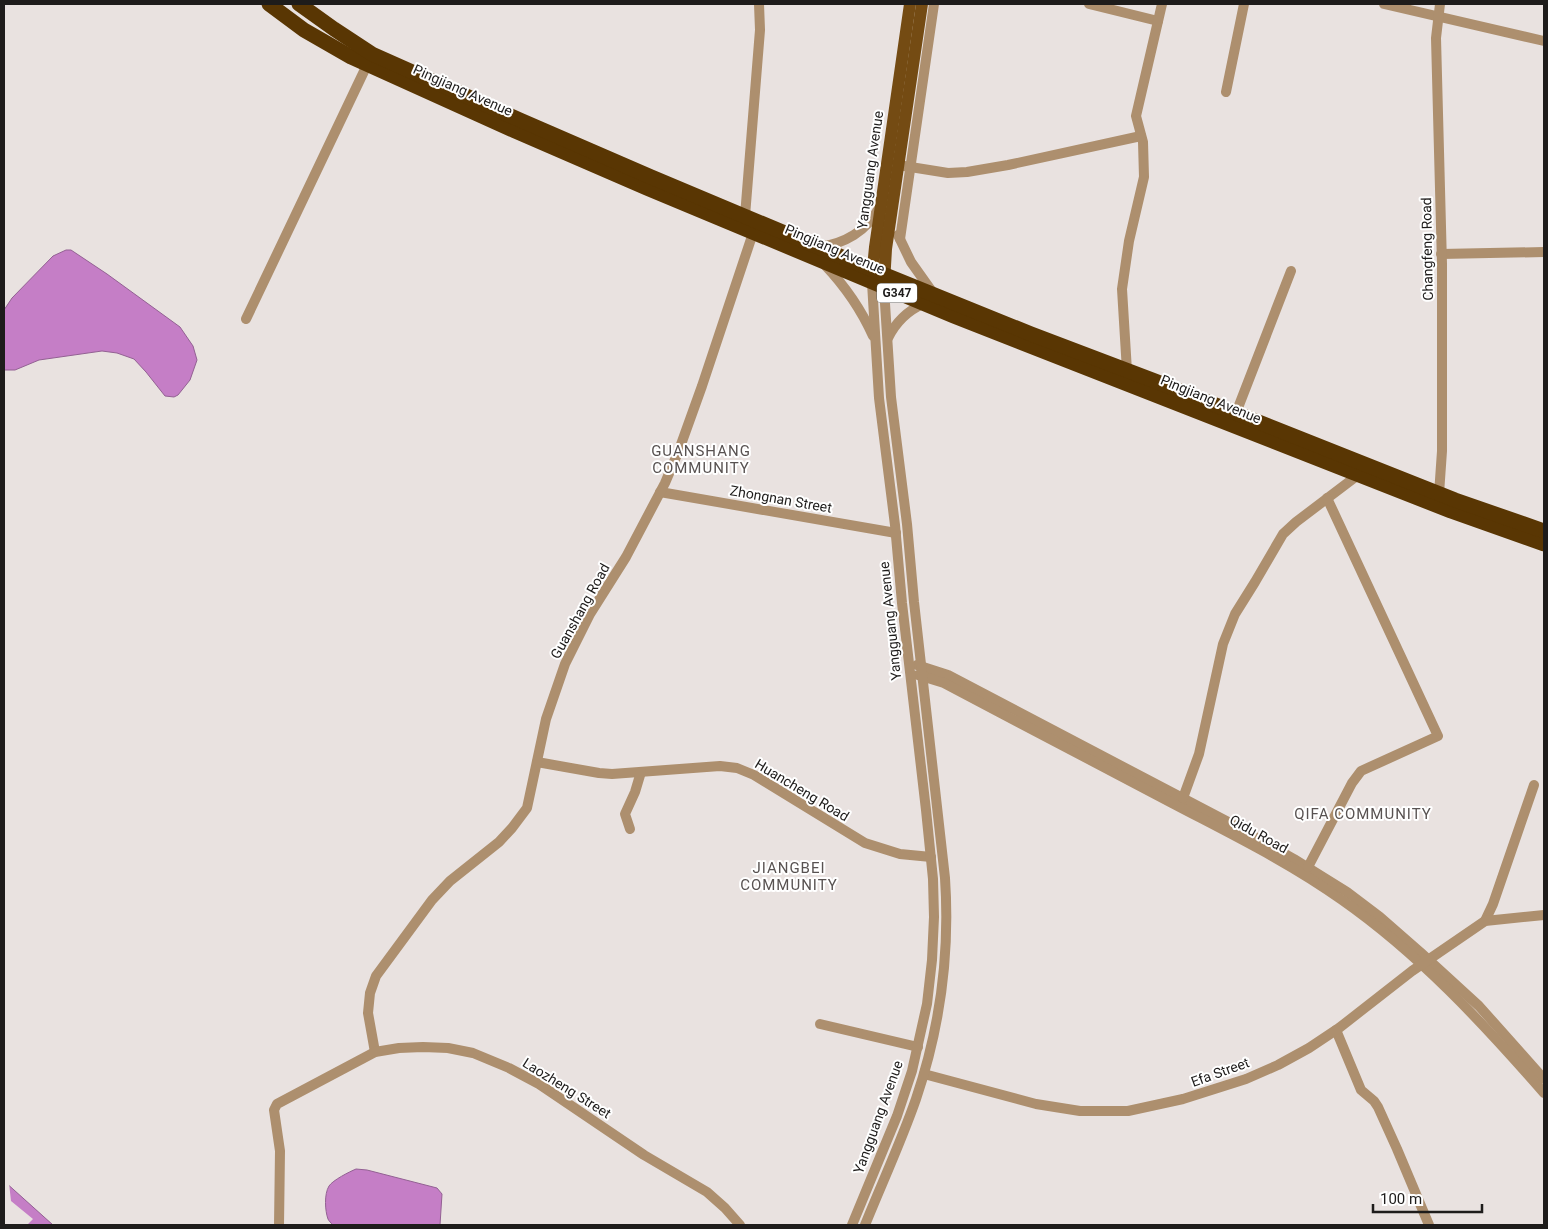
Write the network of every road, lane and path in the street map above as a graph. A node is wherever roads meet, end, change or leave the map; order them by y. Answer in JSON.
{"nodes":[{"id":1,"x":269,"y":4,"type":"edge"},
{"id":2,"x":299,"y":4,"type":"edge"},
{"id":3,"x":759,"y":4,"type":"edge"},
{"id":4,"x":910,"y":4,"type":"edge"},
{"id":5,"x":922,"y":4,"type":"edge"},
{"id":6,"x":934,"y":4,"type":"edge"},
{"id":7,"x":1089,"y":4,"type":"edge"},
{"id":8,"x":1162,"y":4,"type":"edge"},
{"id":9,"x":1244,"y":4,"type":"edge"},
{"id":10,"x":1384,"y":4,"type":"edge"},
{"id":11,"x":1440,"y":4,"type":"edge"},
{"id":12,"x":1438,"y":16,"type":"junction"},
{"id":13,"x":1158,"y":21,"type":"junction"},
{"id":14,"x":1544,"y":41,"type":"edge"},
{"id":15,"x":367,"y":65,"type":"junction"},
{"id":16,"x":1226,"y":92,"type":"dead end"},
{"id":17,"x":1141,"y":136,"type":"junction"},
{"id":18,"x":904,"y":166,"type":"junction"},
{"id":19,"x":881,"y":205,"type":"junction"},
{"id":20,"x":892,"y":213,"type":"junction"},
{"id":21,"x":745,"y":216,"type":"junction"},
{"id":22,"x":754,"y":233,"type":"junction"},
{"id":23,"x":900,"y":239,"type":"junction"},
{"id":24,"x":1544,"y":252,"type":"edge"},
{"id":25,"x":819,"y":254,"type":"junction"},
{"id":26,"x":1441,"y":254,"type":"junction"},
{"id":27,"x":1291,"y":271,"type":"dead end"},
{"id":28,"x":878,"y":279,"type":"junction"},
{"id":29,"x":929,"y":300,"type":"junction"},
{"id":30,"x":246,"y":319,"type":"dead end"},
{"id":31,"x":888,"y":339,"type":"junction"},
{"id":32,"x":876,"y":340,"type":"junction"},
{"id":33,"x":1127,"y":371,"type":"junction"},
{"id":34,"x":1236,"y":413,"type":"junction"},
{"id":35,"x":1358,"y":474,"type":"junction"},
{"id":36,"x":660,"y":492,"type":"junction"},
{"id":37,"x":1439,"y":494,"type":"junction"},
{"id":38,"x":1327,"y":498,"type":"junction"},
{"id":39,"x":1544,"y":531,"type":"edge"},
{"id":40,"x":896,"y":534,"type":"junction"},
{"id":41,"x":1544,"y":544,"type":"edge"},
{"id":42,"x":910,"y":667,"type":"junction"},
{"id":43,"x":922,"y":671,"type":"junction"},
{"id":44,"x":537,"y":762,"type":"junction"},
{"id":45,"x":641,"y":772,"type":"junction"},
{"id":46,"x":1534,"y":786,"type":"dead end"},
{"id":47,"x":1183,"y":798,"type":"junction"},
{"id":48,"x":630,"y":829,"type":"dead end"},
{"id":49,"x":930,"y":857,"type":"junction"},
{"id":50,"x":1308,"y":867,"type":"junction"},
{"id":51,"x":1544,"y":914,"type":"edge"},
{"id":52,"x":1485,"y":921,"type":"junction"},
{"id":53,"x":1425,"y":962,"type":"junction"},
{"id":54,"x":820,"y":1024,"type":"dead end"},
{"id":55,"x":1336,"y":1030,"type":"junction"},
{"id":56,"x":918,"y":1047,"type":"junction"},
{"id":57,"x":375,"y":1052,"type":"junction"},
{"id":58,"x":924,"y":1074,"type":"junction"},
{"id":59,"x":1544,"y":1079,"type":"edge"},
{"id":60,"x":1544,"y":1093,"type":"edge"},
{"id":61,"x":279,"y":1225,"type":"edge"},
{"id":62,"x":740,"y":1225,"type":"edge"},
{"id":63,"x":852,"y":1225,"type":"edge"},
{"id":64,"x":865,"y":1225,"type":"edge"},
{"id":65,"x":1429,"y":1225,"type":"edge"}],
"edges":[{"from":1,"to":15,"type":"highway","name":"Pingjiang Avenue","number":"G347"},
{"from":2,"to":21,"type":"highway","name":"Pingjiang Avenue","number":"G347"},
{"from":3,"to":21,"type":"street"},
{"from":4,"to":19,"type":"main road","name":"Yangguang Avenue"},
{"from":5,"to":18,"type":"main road","name":"Yangguang Avenue"},
{"from":6,"to":18,"type":"street"},
{"from":7,"to":13,"type":"street"},
{"from":8,"to":13,"type":"street"},
{"from":9,"to":16,"type":"street"},
{"from":10,"to":12,"type":"street"},
{"from":11,"to":12,"type":"street","name":"Changfeng Road"},
{"from":12,"to":14,"type":"street"},
{"from":12,"to":26,"type":"street","name":"Changfeng Road"},
{"from":13,"to":17,"type":"street"},
{"from":15,"to":22,"type":"highway","name":"Pingjiang Avenue","number":"G347"},
{"from":15,"to":30,"type":"street"},
{"from":17,"to":18,"type":"street"},
{"from":17,"to":33,"type":"street"},
{"from":18,"to":20,"type":"main road","name":"Yangguang Avenue"},
{"from":18,"to":23,"type":"street"},
{"from":19,"to":25,"type":"street"},
{"from":19,"to":28,"type":"main road","name":"Yangguang Avenue"},
{"from":20,"to":23,"type":"street"},
{"from":20,"to":28,"type":"main road","name":"Yangguang Avenue"},
{"from":21,"to":25,"type":"highway","name":"Pingjiang Avenue","number":"G347"},
{"from":22,"to":25,"type":"highway","name":"Pingjiang Avenue","number":"G347"},
{"from":22,"to":36,"type":"street","name":"Guanshang Road"},
{"from":23,"to":29,"type":"street"},
{"from":24,"to":26,"type":"street"},
{"from":25,"to":28,"type":"highway","name":"Pingjiang Avenue","number":"G347"},
{"from":25,"to":32,"type":"street"},
{"from":26,"to":37,"type":"street","name":"Changfeng Road"},
{"from":27,"to":34,"type":"street"},
{"from":28,"to":29,"type":"highway","name":"Pingjiang Avenue","number":"G347"},
{"from":28,"to":31,"type":"street","name":"Yangguang Avenue"},
{"from":28,"to":32,"type":"street","name":"Yangguang Avenue"},
{"from":29,"to":31,"type":"street"},
{"from":29,"to":33,"type":"highway","name":"Pingjiang Avenue","number":"G347"},
{"from":29,"to":35,"type":"highway","name":"Pingjiang Avenue","number":"G347"},
{"from":31,"to":43,"type":"street","name":"Yangguang Avenue"},
{"from":32,"to":40,"type":"street","name":"Yangguang Avenue"},
{"from":33,"to":34,"type":"highway","name":"Pingjiang Avenue","number":"G347"},
{"from":34,"to":37,"type":"highway","name":"Pingjiang Avenue","number":"G347"},
{"from":35,"to":38,"type":"street"},
{"from":35,"to":41,"type":"highway","name":"Pingjiang Avenue","number":"G347"},
{"from":36,"to":40,"type":"street","name":"Zhongnan Street"},
{"from":36,"to":44,"type":"street","name":"Guanshang Road"},
{"from":37,"to":39,"type":"highway","name":"Pingjiang Avenue","number":"G347"},
{"from":38,"to":47,"type":"street"},
{"from":38,"to":50,"type":"street"},
{"from":40,"to":42,"type":"street","name":"Yangguang Avenue"},
{"from":42,"to":43,"type":"street","name":"Qidu Road"},
{"from":42,"to":49,"type":"street","name":"Yangguang Avenue"},
{"from":43,"to":47,"type":"street","name":"Qidu Road"},
{"from":43,"to":53,"type":"street","name":"Qidu Road"},
{"from":43,"to":58,"type":"street","name":"Yangguang Avenue"},
{"from":44,"to":45,"type":"street","name":"Huancheng Road"},
{"from":44,"to":57,"type":"street","name":"Guanshang Road"},
{"from":45,"to":48,"type":"street"},
{"from":45,"to":49,"type":"street","name":"Huancheng Road"},
{"from":46,"to":52,"type":"street"},
{"from":47,"to":50,"type":"street","name":"Qidu Road"},
{"from":49,"to":56,"type":"street","name":"Yangguang Avenue"},
{"from":50,"to":53,"type":"street","name":"Qidu Road"},
{"from":51,"to":52,"type":"street"},
{"from":52,"to":53,"type":"street","name":"Efa Street"},
{"from":53,"to":55,"type":"street","name":"Efa Street"},
{"from":53,"to":59,"type":"street","name":"Qidu Road"},
{"from":53,"to":60,"type":"street","name":"Qidu Road"},
{"from":54,"to":56,"type":"street"},
{"from":55,"to":58,"type":"street","name":"Efa Street"},
{"from":55,"to":65,"type":"street"},
{"from":56,"to":63,"type":"street","name":"Yangguang Avenue"},
{"from":57,"to":61,"type":"street","name":"Laozheng Street"},
{"from":57,"to":62,"type":"street","name":"Laozheng Street"},
{"from":58,"to":64,"type":"street","name":"Yangguang Avenue"}]}
